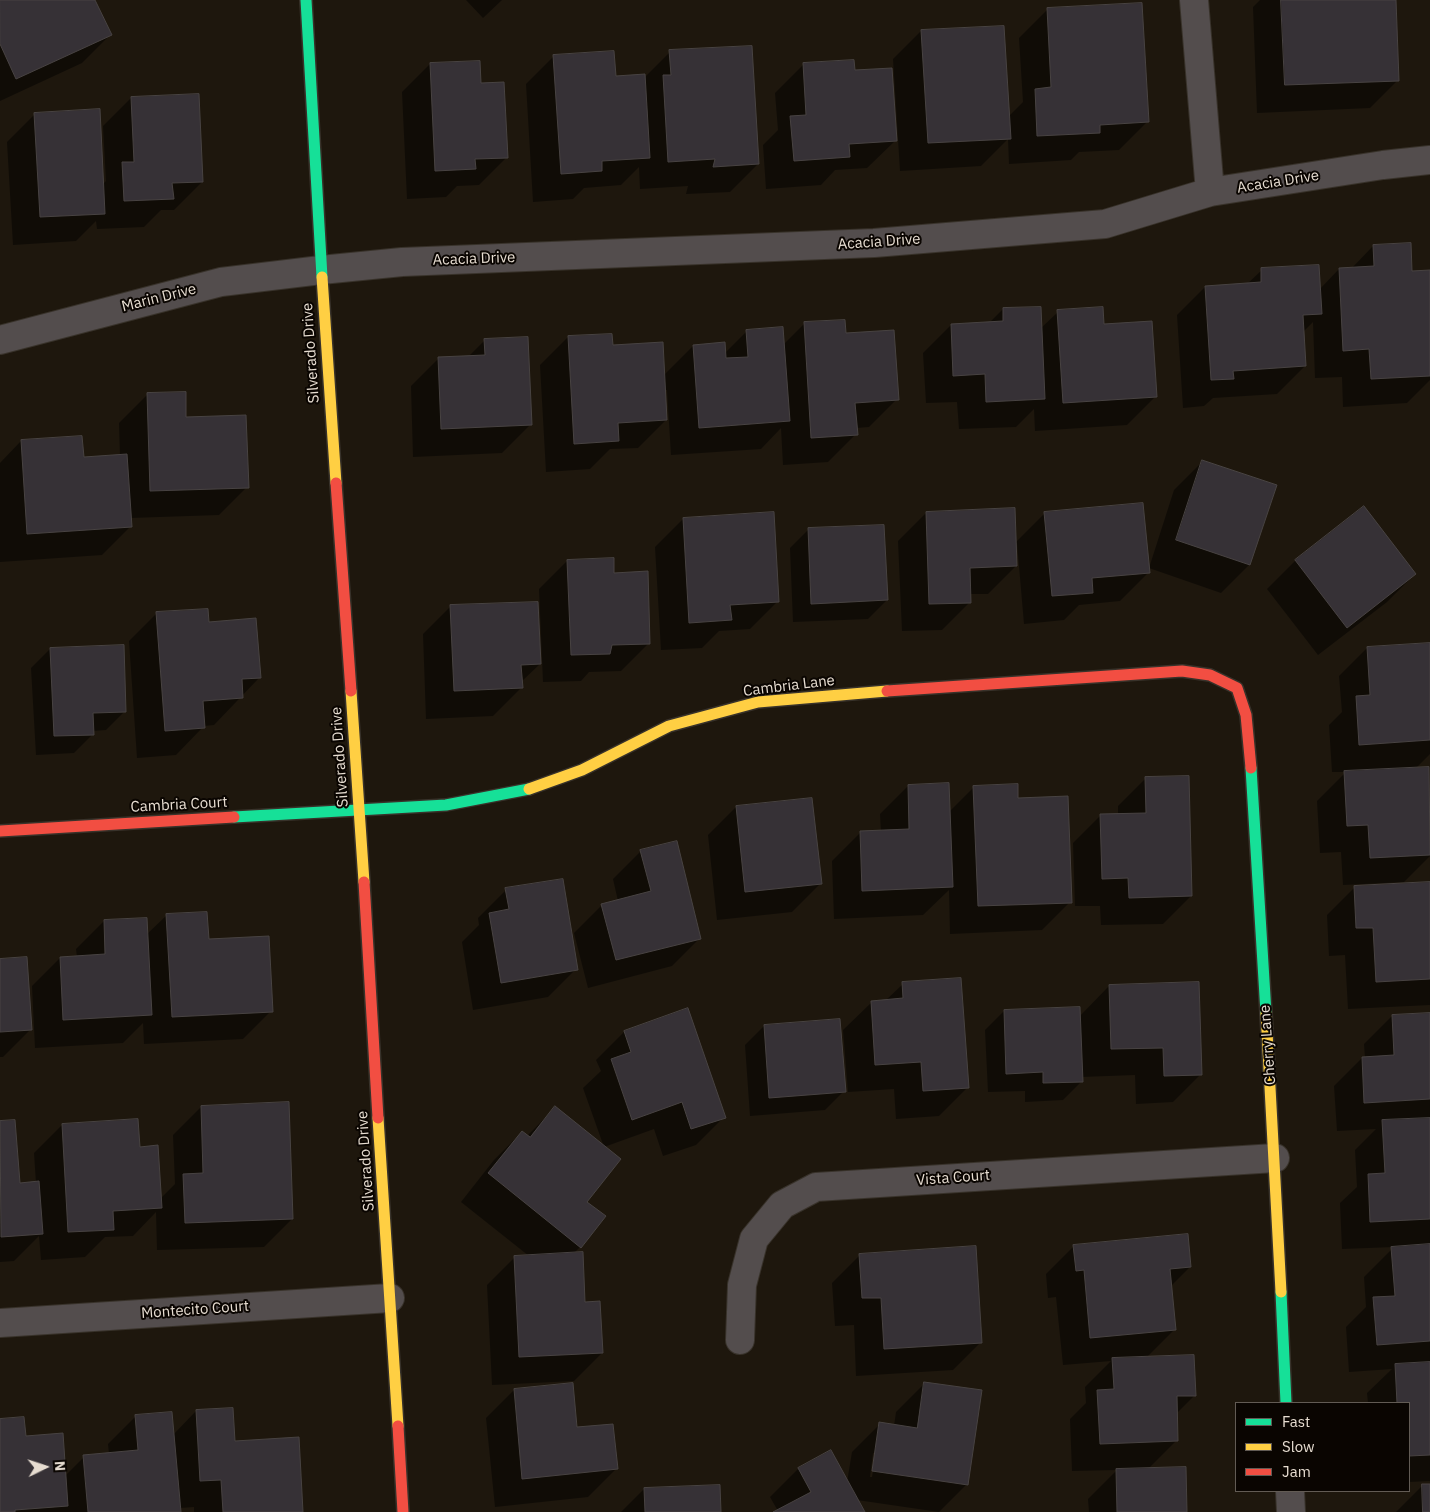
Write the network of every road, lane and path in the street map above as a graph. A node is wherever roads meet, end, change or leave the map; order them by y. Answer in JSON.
{"nodes":[{"id":1,"x":306,"y":0,"type":"edge"},
{"id":2,"x":1194,"y":0,"type":"edge"},
{"id":3,"x":1430,"y":160,"type":"edge"},
{"id":4,"x":1210,"y":192,"type":"junction"},
{"id":5,"x":321,"y":270,"type":"junction"},
{"id":6,"x":0,"y":340,"type":"edge"},
{"id":7,"x":1237,"y":688,"type":"joint"},
{"id":8,"x":359,"y":809,"type":"junction"},
{"id":9,"x":0,"y":830,"type":"edge"},
{"id":10,"x":1275,"y":1158,"type":"junction"},
{"id":11,"x":390,"y":1298,"type":"junction"},
{"id":12,"x":0,"y":1323,"type":"edge"},
{"id":13,"x":740,"y":1340,"type":"dead end"},
{"id":14,"x":1286,"y":1402,"type":"edge"},
{"id":15,"x":1290,"y":1492,"type":"edge"},
{"id":16,"x":403,"y":1512,"type":"edge"},
{"id":17,"x":1291,"y":1512,"type":"edge"}],
"edges":[{"from":1,"to":5,"type":"street","name":"Silverado Drive"},
{"from":2,"to":4,"type":"street"},
{"from":3,"to":4,"type":"street","name":"Acacia Drive"},
{"from":4,"to":5,"type":"street","name":"Acacia Drive"},
{"from":5,"to":6,"type":"street","name":"Marin Drive"},
{"from":5,"to":8,"type":"street","name":"Silverado Drive"},
{"from":7,"to":8,"type":"street","name":"Cambria Lane"},
{"from":7,"to":10,"type":"street","name":"Cherry Lane"},
{"from":8,"to":9,"type":"street","name":"Cambria Court"},
{"from":8,"to":11,"type":"street","name":"Silverado Drive"},
{"from":10,"to":13,"type":"street","name":"Vista Court"},
{"from":10,"to":14,"type":"street","name":"Cherry Lane"},
{"from":11,"to":12,"type":"street","name":"Montecito Court"},
{"from":11,"to":16,"type":"street","name":"Silverado Drive"},
{"from":15,"to":17,"type":"street"}]}
